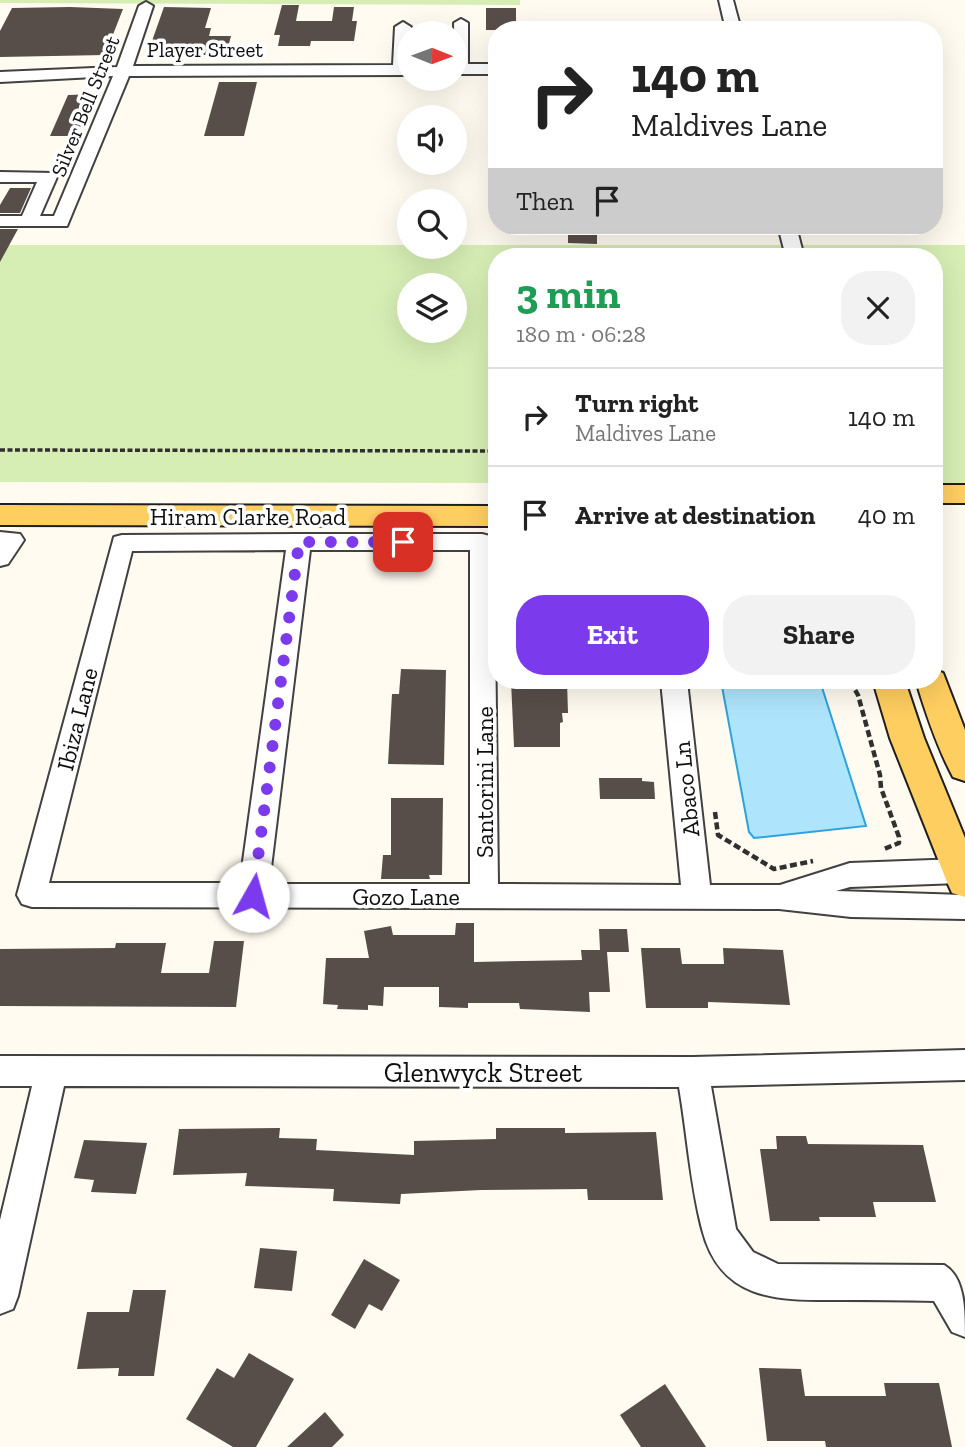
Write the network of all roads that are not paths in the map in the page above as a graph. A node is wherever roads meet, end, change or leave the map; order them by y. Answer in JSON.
{"nodes":[{"id":1,"x":726,"y":0,"type":"edge"},
{"id":2,"x":146,"y":6,"type":"dead end"},
{"id":3,"x":732,"y":21,"type":"edge"},
{"id":4,"x":467,"y":69,"type":"edge"},
{"id":5,"x":488,"y":69,"type":"edge"},
{"id":6,"x":397,"y":70,"type":"edge"},
{"id":7,"x":123,"y":71,"type":"junction"},
{"id":8,"x":0,"y":78,"type":"edge"},
{"id":9,"x":0,"y":177,"type":"edge"},
{"id":10,"x":0,"y":221,"type":"edge"},
{"id":11,"x":29,"y":221,"type":"junction"},
{"id":12,"x":0,"y":494,"type":"edge"},
{"id":13,"x":488,"y":494,"type":"edge"},
{"id":14,"x":943,"y":494,"type":"edge"},
{"id":15,"x":965,"y":494,"type":"edge"},
{"id":16,"x":36,"y":504,"type":"junction"},
{"id":17,"x":285,"y":505,"type":"junction"},
{"id":18,"x":0,"y":515,"type":"edge"},
{"id":19,"x":943,"y":515,"type":"edge"},
{"id":20,"x":965,"y":515,"type":"edge"},
{"id":21,"x":488,"y":516,"type":"edge"},
{"id":22,"x":0,"y":540,"type":"edge"},
{"id":23,"x":299,"y":542,"type":"junction"},
{"id":24,"x":0,"y":558,"type":"edge"},
{"id":25,"x":488,"y":586,"type":"edge"},
{"id":26,"x":488,"y":689,"type":"edge"},
{"id":27,"x":675,"y":689,"type":"edge"},
{"id":28,"x":892,"y":689,"type":"edge"},
{"id":29,"x":935,"y":689,"type":"edge"},
{"id":30,"x":965,"y":768,"type":"edge"},
{"id":31,"x":898,"y":873,"type":"junction"},
{"id":32,"x":963,"y":876,"type":"edge"},
{"id":33,"x":32,"y":895,"type":"joint"},
{"id":34,"x":253,"y":896,"type":"junction"},
{"id":35,"x":484,"y":896,"type":"junction"},
{"id":36,"x":697,"y":897,"type":"junction"},
{"id":37,"x":779,"y":897,"type":"junction"},
{"id":38,"x":904,"y":905,"type":"junction"},
{"id":39,"x":965,"y":907,"type":"edge"},
{"id":40,"x":965,"y":1065,"type":"edge"},
{"id":41,"x":0,"y":1071,"type":"edge"},
{"id":42,"x":51,"y":1072,"type":"junction"},
{"id":43,"x":693,"y":1072,"type":"junction"},
{"id":44,"x":0,"y":1296,"type":"edge"},
{"id":45,"x":965,"y":1319,"type":"edge"}],
"edges":[{"from":1,"to":3,"type":"street"},
{"from":2,"to":7,"type":"street","name":"Silver Bell Street"},
{"from":4,"to":5,"type":"street"},
{"from":6,"to":7,"type":"street","name":"Player Street"},
{"from":7,"to":8,"type":"street","name":"Player Street"},
{"from":7,"to":11,"type":"street","name":"Silver Bell Street"},
{"from":9,"to":11,"type":"street"},
{"from":10,"to":11,"type":"street"},
{"from":12,"to":16,"type":"main road","name":"Hiram Clarke Road"},
{"from":13,"to":17,"type":"main road","name":"Hiram Clarke Road"},
{"from":14,"to":15,"type":"main road"},
{"from":16,"to":17,"type":"main road","name":"Hiram Clarke Road"},
{"from":16,"to":18,"type":"main road","name":"Hiram Clarke Road"},
{"from":17,"to":21,"type":"main road","name":"Hiram Clarke Road"},
{"from":19,"to":20,"type":"main road"},
{"from":22,"to":24,"type":"street"},
{"from":23,"to":25,"type":"street","name":"Santorini Lane"},
{"from":23,"to":33,"type":"street","name":"Ibiza Lane"},
{"from":23,"to":34,"type":"street"},
{"from":26,"to":35,"type":"street","name":"Santorini Lane"},
{"from":27,"to":36,"type":"street","name":"Abaco Ln"},
{"from":28,"to":32,"type":"main road"},
{"from":29,"to":30,"type":"main road"},
{"from":31,"to":32,"type":"street"},
{"from":31,"to":37,"type":"street"},
{"from":31,"to":38,"type":"street"},
{"from":33,"to":34,"type":"street","name":"Gozo Lane"},
{"from":34,"to":35,"type":"street","name":"Gozo Lane"},
{"from":35,"to":36,"type":"street","name":"Gozo Lane"},
{"from":36,"to":37,"type":"street","name":"Gozo Lane"},
{"from":37,"to":38,"type":"street"},
{"from":38,"to":39,"type":"street"},
{"from":40,"to":43,"type":"street","name":"Glenwyck Street"},
{"from":41,"to":42,"type":"street","name":"Glenwyck Street"},
{"from":42,"to":43,"type":"street","name":"Glenwyck Street"},
{"from":42,"to":44,"type":"street"},
{"from":43,"to":45,"type":"street"}]}
